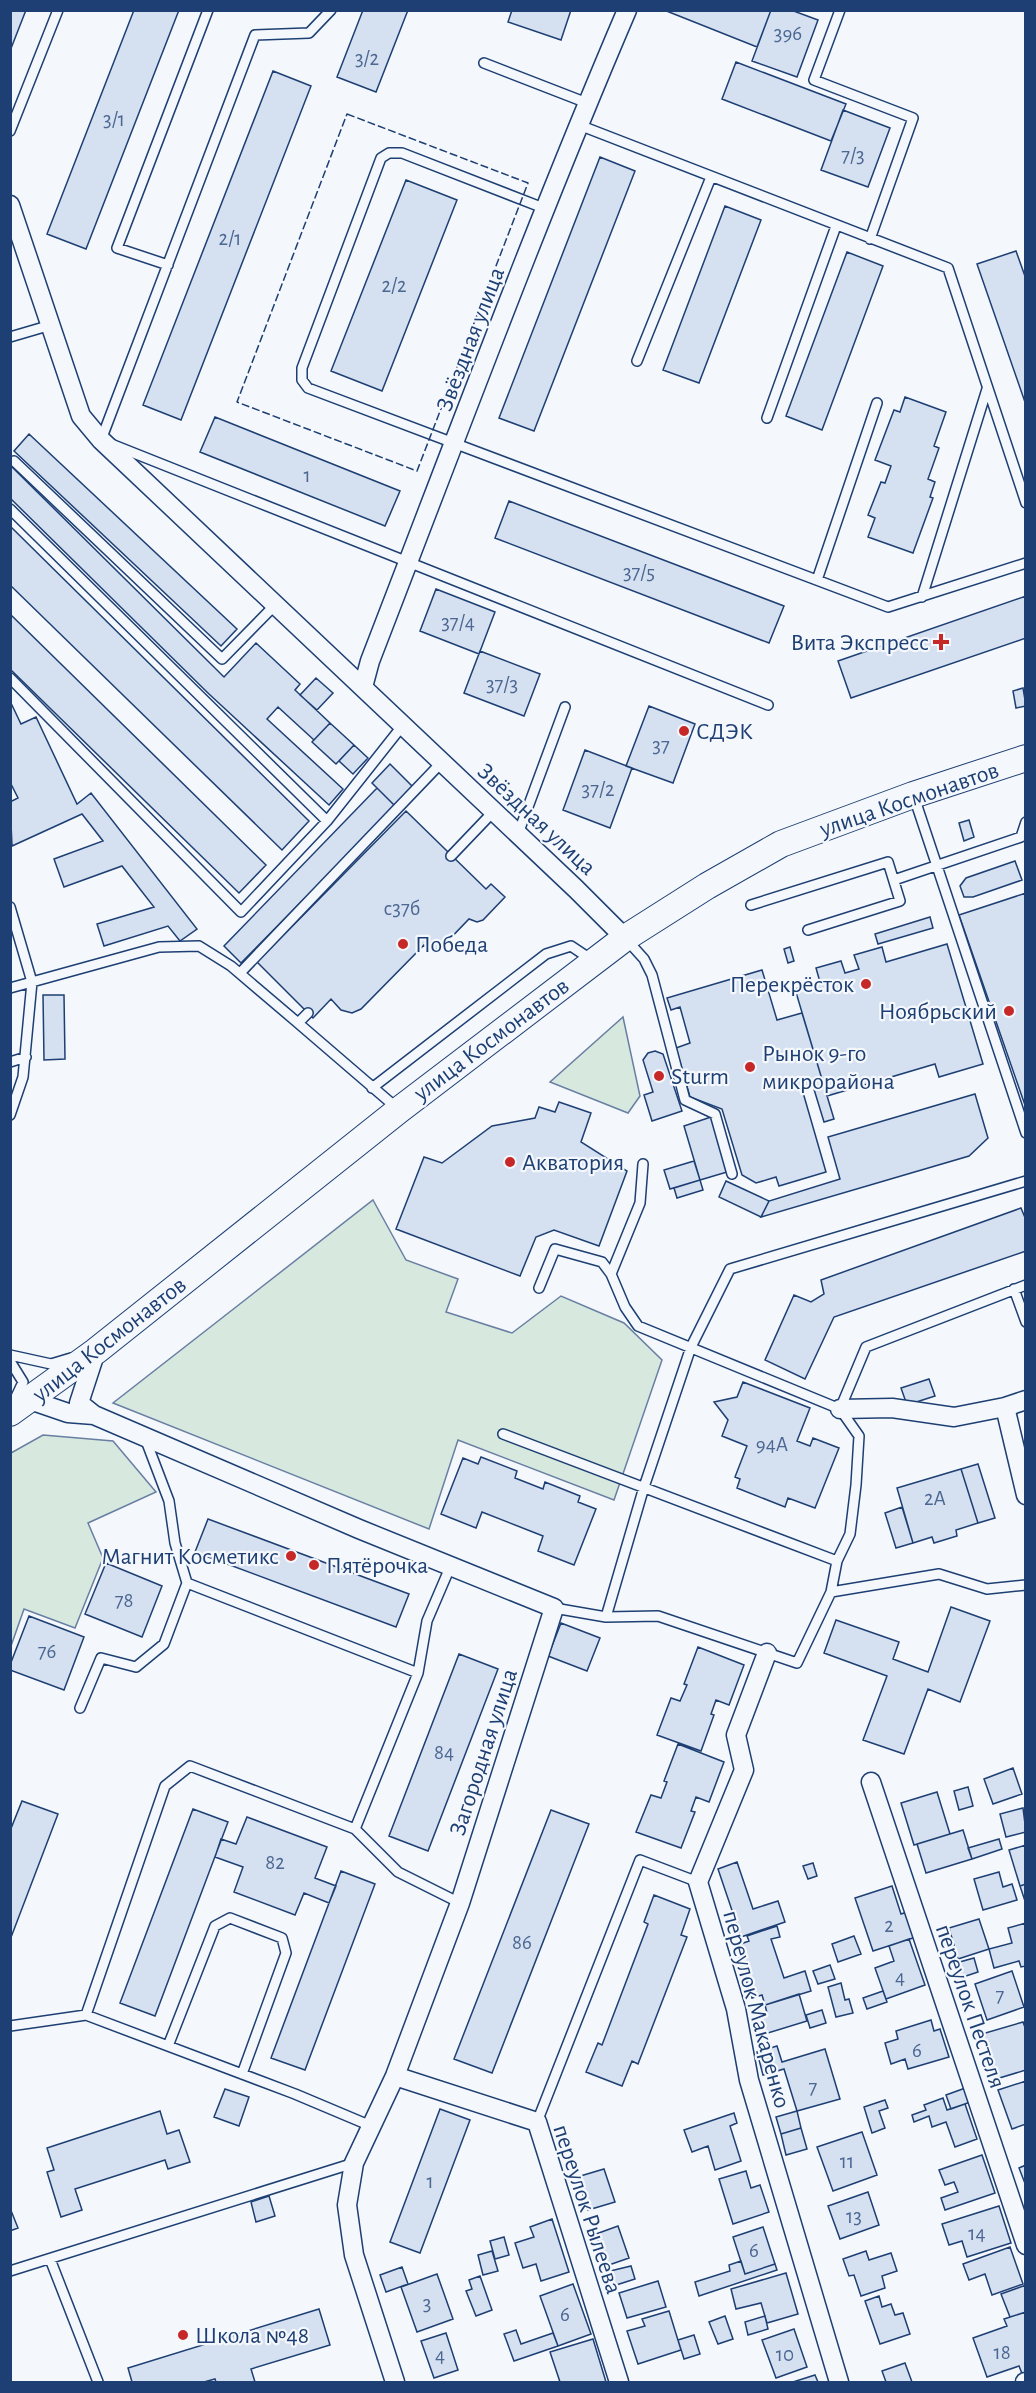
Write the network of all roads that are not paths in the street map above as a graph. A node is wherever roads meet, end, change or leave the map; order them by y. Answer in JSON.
{"nodes":[{"id":1,"x":58,"y":10,"type":"edge"},
{"id":2,"x":208,"y":10,"type":"edge"},
{"id":3,"x":331,"y":10,"type":"edge"},
{"id":4,"x":627,"y":10,"type":"edge"},
{"id":5,"x":840,"y":10,"type":"edge"},
{"id":6,"x":483,"y":63,"type":"dead end"},
{"id":7,"x":587,"y":103,"type":"junction"},
{"id":8,"x":579,"y":125,"type":"junction"},
{"id":9,"x":10,"y":131,"type":"edge"},
{"id":10,"x":711,"y":177,"type":"junction"},
{"id":11,"x":10,"y":206,"type":"edge"},
{"id":12,"x":546,"y":209,"type":"junction"},
{"id":13,"x":836,"y":226,"type":"junction"},
{"id":14,"x":870,"y":239,"type":"junction"},
{"id":15,"x":168,"y":265,"type":"junction"},
{"id":16,"x":51,"y":325,"type":"junction"},
{"id":17,"x":10,"y":337,"type":"edge"},
{"id":18,"x":637,"y":361,"type":"dead end"},
{"id":19,"x":987,"y":389,"type":"junction"},
{"id":20,"x":877,"y":404,"type":"dead end"},
{"id":21,"x":767,"y":418,"type":"dead end"},
{"id":22,"x":101,"y":440,"type":"junction"},
{"id":23,"x":454,"y":444,"type":"junction"},
{"id":24,"x":14,"y":461,"type":"dead end"},
{"id":25,"x":1026,"y":503,"type":"edge"},
{"id":26,"x":10,"y":509,"type":"edge"},
{"id":27,"x":408,"y":562,"type":"junction"},
{"id":28,"x":1026,"y":563,"type":"edge"},
{"id":29,"x":817,"y":580,"type":"junction"},
{"id":30,"x":922,"y":597,"type":"junction"},
{"id":31,"x":275,"y":605,"type":"junction"},
{"id":32,"x":10,"y":678,"type":"edge"},
{"id":33,"x":363,"y":687,"type":"junction"},
{"id":34,"x":768,"y":705,"type":"dead end"},
{"id":35,"x":565,"y":706,"type":"dead end"},
{"id":36,"x":403,"y":725,"type":"junction"},
{"id":37,"x":1026,"y":758,"type":"edge"},
{"id":38,"x":442,"y":762,"type":"junction"},
{"id":39,"x":913,"y":795,"type":"junction"},
{"id":40,"x":494,"y":811,"type":"junction"},
{"id":41,"x":327,"y":821,"type":"junction"},
{"id":42,"x":1026,"y":822,"type":"edge"},
{"id":43,"x":518,"y":834,"type":"junction"},
{"id":44,"x":452,"y":856,"type":"dead end"},
{"id":45,"x":938,"y":867,"type":"junction"},
{"id":46,"x":894,"y":880,"type":"junction"},
{"id":47,"x":752,"y":905,"type":"dead end"},
{"id":48,"x":10,"y":907,"type":"edge"},
{"id":49,"x":808,"y":930,"type":"dead end"},
{"id":50,"x":625,"y":938,"type":"junction"},
{"id":51,"x":594,"y":961,"type":"junction"},
{"id":52,"x":240,"y":973,"type":"junction"},
{"id":53,"x":32,"y":982,"type":"junction"},
{"id":54,"x":10,"y":988,"type":"edge"},
{"id":55,"x":308,"y":1013,"type":"dead end"},
{"id":56,"x":298,"y":1023,"type":"junction"},
{"id":57,"x":26,"y":1057,"type":"junction"},
{"id":58,"x":10,"y":1062,"type":"edge"},
{"id":59,"x":372,"y":1088,"type":"junction"},
{"id":60,"x":399,"y":1110,"type":"junction"},
{"id":61,"x":10,"y":1115,"type":"edge"},
{"id":62,"x":1026,"y":1133,"type":"edge"},
{"id":63,"x":643,"y":1164,"type":"dead end"},
{"id":64,"x":732,"y":1174,"type":"dead end"},
{"id":65,"x":1026,"y":1181,"type":"edge"},
{"id":66,"x":611,"y":1274,"type":"junction"},
{"id":67,"x":1026,"y":1285,"type":"edge"},
{"id":68,"x":539,"y":1288,"type":"dead end"},
{"id":69,"x":1014,"y":1289,"type":"junction"},
{"id":70,"x":1026,"y":1322,"type":"edge"},
{"id":71,"x":691,"y":1347,"type":"junction"},
{"id":72,"x":96,"y":1351,"type":"junction"},
{"id":73,"x":10,"y":1354,"type":"edge"},
{"id":74,"x":10,"y":1361,"type":"edge"},
{"id":75,"x":1026,"y":1400,"type":"edge"},
{"id":76,"x":1005,"y":1407,"type":"junction"},
{"id":77,"x":17,"y":1408,"type":"edge"},
{"id":78,"x":840,"y":1408,"type":"junction"},
{"id":79,"x":94,"y":1415,"type":"junction"},
{"id":80,"x":502,"y":1434,"type":"dead end"},
{"id":81,"x":144,"y":1437,"type":"junction"},
{"id":82,"x":644,"y":1486,"type":"junction"},
{"id":83,"x":1026,"y":1495,"type":"edge"},
{"id":84,"x":837,"y":1561,"type":"junction"},
{"id":85,"x":451,"y":1565,"type":"junction"},
{"id":86,"x":187,"y":1583,"type":"junction"},
{"id":87,"x":1026,"y":1585,"type":"edge"},
{"id":88,"x":831,"y":1592,"type":"junction"},
{"id":89,"x":554,"y":1608,"type":"junction"},
{"id":90,"x":606,"y":1617,"type":"junction"},
{"id":91,"x":767,"y":1653,"type":"junction"},
{"id":92,"x":418,"y":1673,"type":"junction"},
{"id":93,"x":80,"y":1708,"type":"dead end"},
{"id":94,"x":871,"y":1782,"type":"dead end"},
{"id":95,"x":355,"y":1829,"type":"junction"},
{"id":96,"x":698,"y":1882,"type":"junction"},
{"id":97,"x":460,"y":1903,"type":"junction"},
{"id":98,"x":86,"y":2015,"type":"junction"},
{"id":99,"x":10,"y":2026,"type":"edge"},
{"id":100,"x":168,"y":2046,"type":"junction"},
{"id":101,"x":242,"y":2074,"type":"junction"},
{"id":102,"x":395,"y":2076,"type":"junction"},
{"id":103,"x":537,"y":2122,"type":"junction"},
{"id":104,"x":372,"y":2126,"type":"junction"},
{"id":105,"x":354,"y":2163,"type":"junction"},
{"id":106,"x":1026,"y":2245,"type":"edge"},
{"id":107,"x":50,"y":2259,"type":"junction"},
{"id":108,"x":10,"y":2271,"type":"edge"},
{"id":109,"x":98,"y":2382,"type":"edge"},
{"id":110,"x":395,"y":2382,"type":"edge"},
{"id":111,"x":619,"y":2382,"type":"edge"},
{"id":112,"x":839,"y":2382,"type":"edge"}],
"edges":[{"from":1,"to":9,"type":"lane"},
{"from":2,"to":15,"type":"lane"},
{"from":3,"to":15,"type":"lane"},
{"from":4,"to":7,"type":"street","name":"Звёздная улица"},
{"from":5,"to":14,"type":"lane"},
{"from":6,"to":7,"type":"lane"},
{"from":7,"to":8,"type":"street","name":"Звёздная улица"},
{"from":8,"to":10,"type":"lane"},
{"from":8,"to":12,"type":"street","name":"Звёздная улица"},
{"from":10,"to":13,"type":"lane"},
{"from":10,"to":18,"type":"lane"},
{"from":11,"to":16,"type":"street","name":"Звёздная улица"},
{"from":12,"to":23,"type":"street","name":"Звёздная улица"},
{"from":12,"to":23,"type":"lane"},
{"from":13,"to":14,"type":"lane"},
{"from":13,"to":21,"type":"lane"},
{"from":14,"to":19,"type":"lane"},
{"from":15,"to":22,"type":"lane"},
{"from":16,"to":17,"type":"lane"},
{"from":16,"to":22,"type":"street","name":"Звёздная улица"},
{"from":19,"to":25,"type":"lane"},
{"from":19,"to":30,"type":"lane"},
{"from":20,"to":29,"type":"lane"},
{"from":22,"to":27,"type":"lane"},
{"from":22,"to":31,"type":"street","name":"Звёздная улица"},
{"from":23,"to":27,"type":"street","name":"Звёздная улица"},
{"from":23,"to":29,"type":"lane"},
{"from":24,"to":31,"type":"lane"},
{"from":26,"to":41,"type":"lane"},
{"from":27,"to":33,"type":"street","name":"Звёздная улица"},
{"from":27,"to":34,"type":"lane"},
{"from":28,"to":30,"type":"lane"},
{"from":29,"to":30,"type":"lane"},
{"from":31,"to":33,"type":"street","name":"Звёздная улица"},
{"from":32,"to":41,"type":"lane"},
{"from":33,"to":36,"type":"street","name":"Звёздная улица"},
{"from":35,"to":43,"type":"lane"},
{"from":36,"to":38,"type":"street","name":"Звёздная улица"},
{"from":36,"to":41,"type":"lane"},
{"from":37,"to":39,"type":"main road","name":"улица Космонавтов"},
{"from":38,"to":40,"type":"street","name":"Звёздная улица"},
{"from":38,"to":52,"type":"lane"},
{"from":39,"to":45,"type":"lane"},
{"from":39,"to":50,"type":"main road","name":"улица Космонавтов"},
{"from":40,"to":43,"type":"street","name":"Звёздная улица"},
{"from":40,"to":44,"type":"lane"},
{"from":42,"to":45,"type":"lane"},
{"from":43,"to":50,"type":"street","name":"Звёздная улица"},
{"from":45,"to":46,"type":"lane"},
{"from":45,"to":62,"type":"lane"},
{"from":46,"to":47,"type":"lane"},
{"from":46,"to":49,"type":"lane"},
{"from":48,"to":53,"type":"lane"},
{"from":50,"to":51,"type":"main road","name":"улица Космонавтов"},
{"from":50,"to":64,"type":"lane"},
{"from":51,"to":59,"type":"lane"},
{"from":51,"to":60,"type":"main road","name":"улица Космонавтов"},
{"from":52,"to":53,"type":"lane"},
{"from":52,"to":56,"type":"lane"},
{"from":53,"to":54,"type":"lane"},
{"from":53,"to":57,"type":"lane"},
{"from":55,"to":56,"type":"lane"},
{"from":56,"to":59,"type":"lane"},
{"from":57,"to":58,"type":"lane"},
{"from":57,"to":61,"type":"lane"},
{"from":59,"to":60,"type":"lane"},
{"from":60,"to":72,"type":"main road","name":"улица Космонавтов"},
{"from":63,"to":66,"type":"lane"},
{"from":65,"to":71,"type":"lane"},
{"from":66,"to":68,"type":"lane"},
{"from":66,"to":71,"type":"lane"},
{"from":67,"to":69,"type":"lane"},
{"from":69,"to":70,"type":"lane"},
{"from":69,"to":78,"type":"lane"},
{"from":71,"to":78,"type":"lane"},
{"from":71,"to":82,"type":"lane"},
{"from":72,"to":73,"type":"lane"},
{"from":72,"to":77,"type":"main road","name":"улица Космонавтов"},
{"from":72,"to":79,"type":"street"},
{"from":74,"to":77,"type":"lane"},
{"from":75,"to":76,"type":"street"},
{"from":76,"to":78,"type":"street"},
{"from":76,"to":83,"type":"street"},
{"from":77,"to":79,"type":"street"},
{"from":78,"to":84,"type":"lane"},
{"from":79,"to":81,"type":"street"},
{"from":80,"to":82,"type":"lane"},
{"from":81,"to":85,"type":"street"},
{"from":81,"to":86,"type":"lane"},
{"from":82,"to":84,"type":"lane"},
{"from":82,"to":90,"type":"lane"},
{"from":84,"to":88,"type":"lane"},
{"from":85,"to":89,"type":"street"},
{"from":85,"to":92,"type":"lane"},
{"from":86,"to":92,"type":"lane"},
{"from":86,"to":93,"type":"lane"},
{"from":87,"to":88,"type":"lane"},
{"from":88,"to":91,"type":"lane"},
{"from":89,"to":90,"type":"lane"},
{"from":89,"to":97,"type":"street","name":"Загородная улица"},
{"from":90,"to":91,"type":"lane"},
{"from":91,"to":96,"type":"street"},
{"from":92,"to":95,"type":"lane"},
{"from":94,"to":106,"type":"street","name":"переулок Пестеля"},
{"from":95,"to":97,"type":"lane"},
{"from":95,"to":98,"type":"lane"},
{"from":96,"to":103,"type":"lane"},
{"from":96,"to":112,"type":"street","name":"переулок Макаренко"},
{"from":97,"to":102,"type":"street","name":"Загородная улица"},
{"from":98,"to":99,"type":"lane"},
{"from":98,"to":100,"type":"lane"},
{"from":100,"to":101,"type":"lane"},
{"from":100,"to":101,"type":"lane"},
{"from":101,"to":104,"type":"lane"},
{"from":102,"to":103,"type":"street","name":"переулок Рылеева"},
{"from":102,"to":104,"type":"street","name":"Загородная улица"},
{"from":103,"to":111,"type":"street","name":"переулок Рылеева"},
{"from":104,"to":105,"type":"street","name":"Загородная улица"},
{"from":105,"to":107,"type":"lane"},
{"from":105,"to":110,"type":"street","name":"Загородная улица"},
{"from":107,"to":108,"type":"lane"},
{"from":107,"to":109,"type":"lane"}]}
